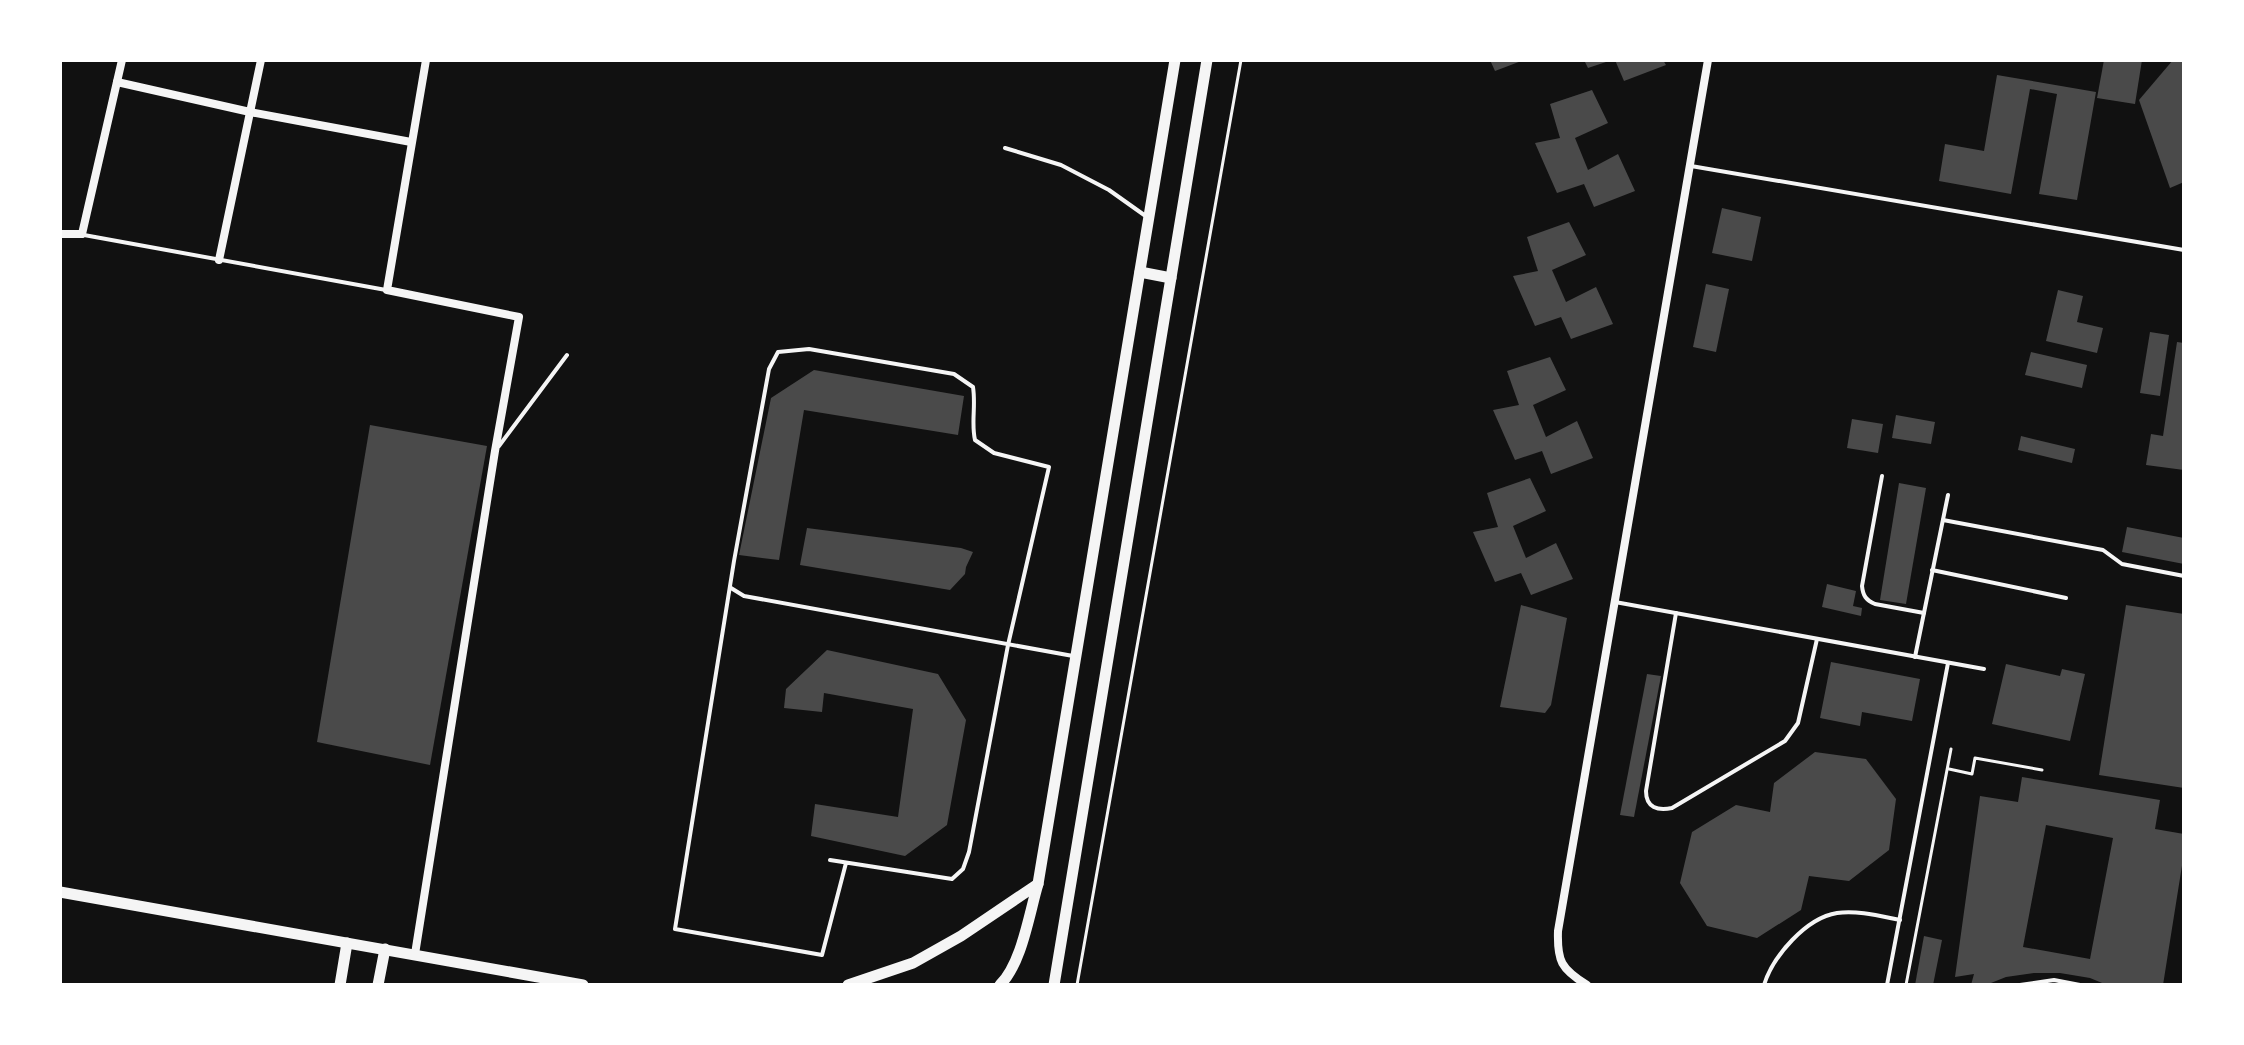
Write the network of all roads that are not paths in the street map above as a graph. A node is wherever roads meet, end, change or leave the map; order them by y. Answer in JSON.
{"nodes":[{"id":1,"x":122,"y":60,"type":"edge"},
{"id":2,"x":261,"y":60,"type":"edge"},
{"id":3,"x":426,"y":60,"type":"edge"},
{"id":4,"x":1175,"y":60,"type":"edge"},
{"id":5,"x":1207,"y":60,"type":"edge"},
{"id":6,"x":1708,"y":60,"type":"edge"},
{"id":7,"x":117,"y":82,"type":"junction"},
{"id":8,"x":250,"y":112,"type":"junction"},
{"id":9,"x":411,"y":142,"type":"junction"},
{"id":10,"x":1005,"y":148,"type":"dead end"},
{"id":11,"x":1691,"y":166,"type":"junction"},
{"id":12,"x":1149,"y":218,"type":"junction"},
{"id":13,"x":60,"y":234,"type":"edge"},
{"id":14,"x":82,"y":234,"type":"junction"},
{"id":15,"x":2184,"y":250,"type":"edge"},
{"id":16,"x":219,"y":260,"type":"junction"},
{"id":17,"x":1140,"y":272,"type":"junction"},
{"id":18,"x":1171,"y":278,"type":"junction"},
{"id":19,"x":387,"y":290,"type":"junction"},
{"id":20,"x":567,"y":355,"type":"dead end"},
{"id":21,"x":495,"y":451,"type":"junction"},
{"id":22,"x":1882,"y":476,"type":"dead end"},
{"id":23,"x":1948,"y":495,"type":"dead end"},
{"id":24,"x":1943,"y":520,"type":"junction"},
{"id":25,"x":1932,"y":570,"type":"junction"},
{"id":26,"x":2184,"y":576,"type":"edge"},
{"id":27,"x":731,"y":588,"type":"junction"},
{"id":28,"x":2066,"y":598,"type":"dead end"},
{"id":29,"x":1615,"y":602,"type":"junction"},
{"id":30,"x":1676,"y":613,"type":"junction"},
{"id":31,"x":1924,"y":613,"type":"junction"},
{"id":32,"x":1817,"y":639,"type":"junction"},
{"id":33,"x":1008,"y":645,"type":"junction"},
{"id":34,"x":1076,"y":657,"type":"junction"},
{"id":35,"x":1915,"y":657,"type":"junction"},
{"id":36,"x":1948,"y":663,"type":"junction"},
{"id":37,"x":1984,"y":669,"type":"dead end"},
{"id":38,"x":830,"y":860,"type":"dead end"},
{"id":39,"x":846,"y":863,"type":"junction"},
{"id":40,"x":1038,"y":884,"type":"junction"},
{"id":41,"x":60,"y":892,"type":"edge"},
{"id":42,"x":1900,"y":920,"type":"junction"},
{"id":43,"x":347,"y":943,"type":"junction"},
{"id":44,"x":385,"y":949,"type":"junction"},
{"id":45,"x":415,"y":954,"type":"junction"},
{"id":46,"x":340,"y":985,"type":"edge"},
{"id":47,"x":378,"y":985,"type":"edge"},
{"id":48,"x":583,"y":985,"type":"edge"},
{"id":49,"x":848,"y":985,"type":"edge"},
{"id":50,"x":1000,"y":985,"type":"edge"},
{"id":51,"x":1054,"y":985,"type":"edge"},
{"id":52,"x":1587,"y":985,"type":"edge"},
{"id":53,"x":1764,"y":985,"type":"edge"},
{"id":54,"x":1887,"y":985,"type":"edge"},
{"id":55,"x":2020,"y":985,"type":"edge"},
{"id":56,"x":2080,"y":985,"type":"edge"}],
"edges":[{"from":1,"to":7,"type":"street"},
{"from":2,"to":8,"type":"street"},
{"from":3,"to":9,"type":"street"},
{"from":4,"to":12,"type":"street"},
{"from":5,"to":18,"type":"street"},
{"from":6,"to":11,"type":"street"},
{"from":7,"to":8,"type":"street"},
{"from":7,"to":14,"type":"street"},
{"from":8,"to":9,"type":"street"},
{"from":8,"to":16,"type":"street"},
{"from":9,"to":19,"type":"street"},
{"from":10,"to":12,"type":"lane"},
{"from":11,"to":15,"type":"lane"},
{"from":11,"to":29,"type":"street"},
{"from":12,"to":17,"type":"street"},
{"from":13,"to":14,"type":"street"},
{"from":14,"to":16,"type":"lane"},
{"from":16,"to":19,"type":"lane"},
{"from":17,"to":18,"type":"street"},
{"from":17,"to":34,"type":"street"},
{"from":18,"to":51,"type":"street"},
{"from":19,"to":21,"type":"street"},
{"from":20,"to":21,"type":"lane"},
{"from":21,"to":45,"type":"street"},
{"from":22,"to":31,"type":"lane"},
{"from":23,"to":24,"type":"lane"},
{"from":24,"to":25,"type":"lane"},
{"from":24,"to":26,"type":"lane"},
{"from":25,"to":28,"type":"lane"},
{"from":25,"to":31,"type":"lane"},
{"from":27,"to":33,"type":"lane"},
{"from":27,"to":33,"type":"lane"},
{"from":27,"to":39,"type":"lane"},
{"from":29,"to":30,"type":"lane"},
{"from":29,"to":52,"type":"street"},
{"from":30,"to":32,"type":"lane"},
{"from":30,"to":32,"type":"lane"},
{"from":31,"to":35,"type":"lane"},
{"from":32,"to":35,"type":"lane"},
{"from":33,"to":34,"type":"lane"},
{"from":33,"to":39,"type":"lane"},
{"from":34,"to":40,"type":"street"},
{"from":35,"to":36,"type":"lane"},
{"from":36,"to":37,"type":"lane"},
{"from":36,"to":42,"type":"lane"},
{"from":38,"to":39,"type":"lane"},
{"from":40,"to":49,"type":"street"},
{"from":40,"to":50,"type":"street"},
{"from":41,"to":43,"type":"street"},
{"from":42,"to":53,"type":"lane"},
{"from":42,"to":54,"type":"lane"},
{"from":43,"to":44,"type":"street"},
{"from":43,"to":46,"type":"street"},
{"from":44,"to":45,"type":"street"},
{"from":44,"to":47,"type":"street"},
{"from":45,"to":48,"type":"street"},
{"from":55,"to":56,"type":"lane"}]}
